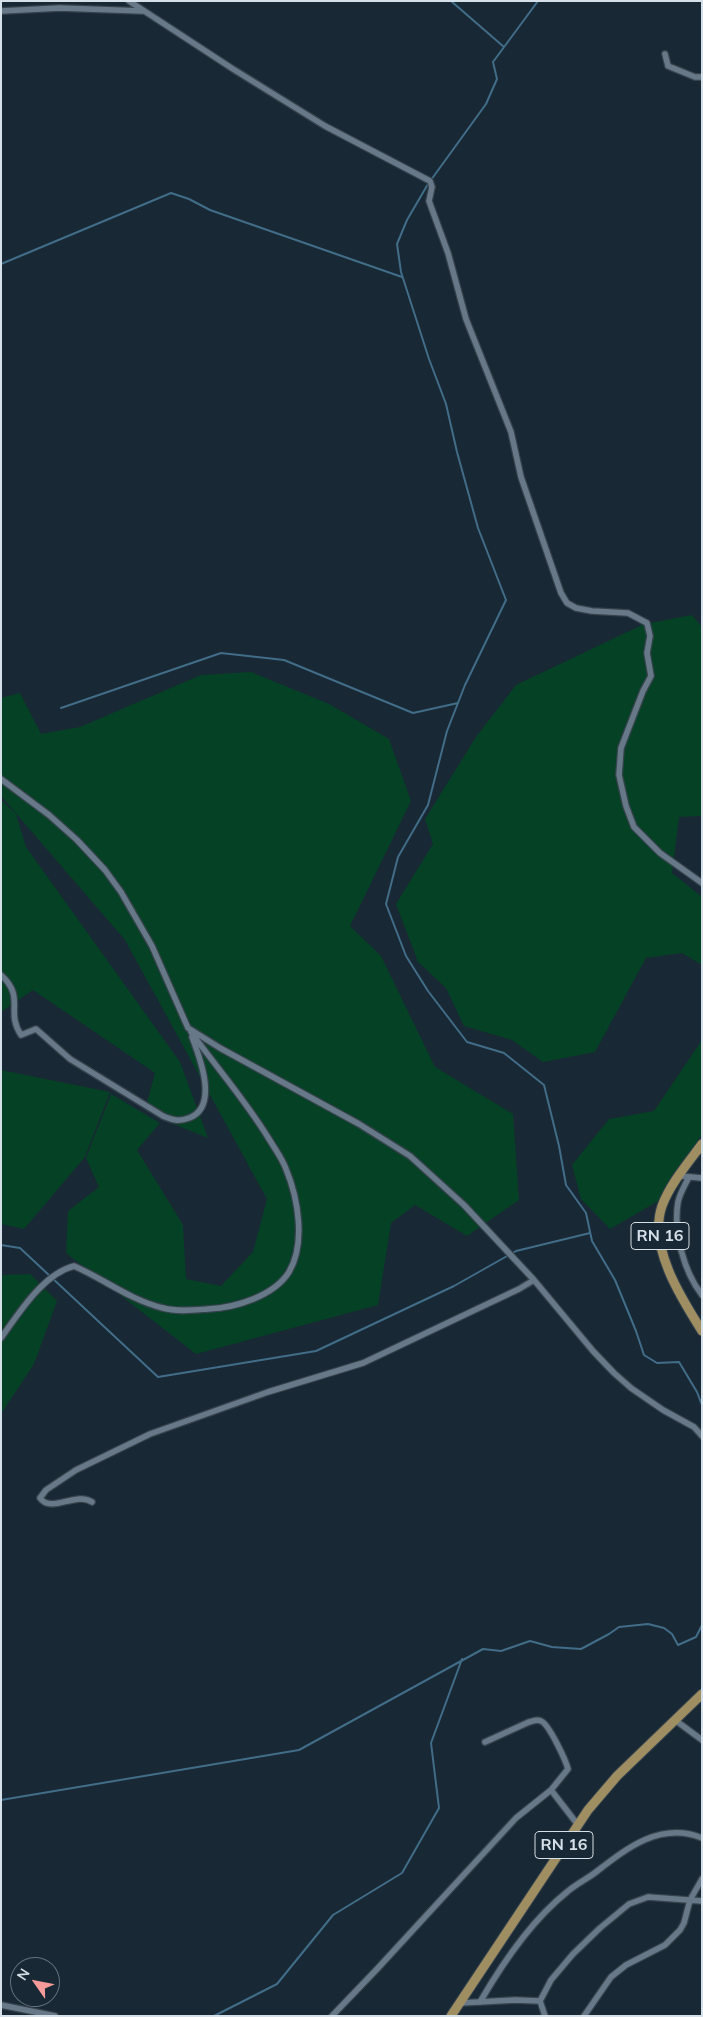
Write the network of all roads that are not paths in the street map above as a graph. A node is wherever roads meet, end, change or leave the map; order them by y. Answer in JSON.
{"nodes":[{"id":1,"x":129,"y":1,"type":"edge"},
{"id":2,"x":1,"y":11,"type":"edge"},
{"id":3,"x":144,"y":11,"type":"junction"},
{"id":4,"x":665,"y":54,"type":"dead end"},
{"id":5,"x":702,"y":77,"type":"edge"},
{"id":6,"x":1,"y":779,"type":"edge"},
{"id":7,"x":702,"y":883,"type":"edge"},
{"id":8,"x":1,"y":975,"type":"edge"},
{"id":9,"x":188,"y":1028,"type":"junction"},
{"id":10,"x":702,"y":1144,"type":"edge"},
{"id":11,"x":684,"y":1177,"type":"junction"},
{"id":12,"x":702,"y":1178,"type":"edge"},
{"id":13,"x":534,"y":1280,"type":"junction"},
{"id":14,"x":695,"y":1287,"type":"junction"},
{"id":15,"x":702,"y":1290,"type":"edge"},
{"id":16,"x":702,"y":1296,"type":"edge"},
{"id":17,"x":702,"y":1331,"type":"edge"},
{"id":18,"x":1,"y":1338,"type":"edge"},
{"id":19,"x":702,"y":1436,"type":"edge"},
{"id":20,"x":92,"y":1502,"type":"dead end"},
{"id":21,"x":702,"y":1694,"type":"edge"},
{"id":22,"x":674,"y":1720,"type":"junction"},
{"id":23,"x":702,"y":1740,"type":"edge"},
{"id":24,"x":485,"y":1742,"type":"dead end"},
{"id":25,"x":551,"y":1790,"type":"junction"},
{"id":26,"x":578,"y":1825,"type":"junction"},
{"id":27,"x":702,"y":1838,"type":"edge"},
{"id":28,"x":702,"y":1879,"type":"edge"},
{"id":29,"x":690,"y":1900,"type":"junction"},
{"id":30,"x":702,"y":1901,"type":"edge"},
{"id":31,"x":540,"y":2001,"type":"junction"},
{"id":32,"x":480,"y":2002,"type":"junction"},
{"id":33,"x":460,"y":2003,"type":"junction"},
{"id":34,"x":1,"y":2005,"type":"edge"},
{"id":35,"x":55,"y":2016,"type":"edge"},
{"id":36,"x":332,"y":2016,"type":"edge"},
{"id":37,"x":451,"y":2016,"type":"edge"},
{"id":38,"x":545,"y":2016,"type":"edge"},
{"id":39,"x":584,"y":2016,"type":"edge"}],
"edges":[{"from":1,"to":3,"type":"street"},
{"from":2,"to":3,"type":"street"},
{"from":3,"to":7,"type":"street"},
{"from":4,"to":5,"type":"street"},
{"from":6,"to":9,"type":"street"},
{"from":8,"to":9,"type":"street"},
{"from":9,"to":13,"type":"street"},
{"from":9,"to":18,"type":"street"},
{"from":10,"to":11,"type":"main road","name":"RN 16","number":"RN 16"},
{"from":11,"to":12,"type":"street"},
{"from":11,"to":14,"type":"street"},
{"from":11,"to":17,"type":"main road","name":"RN 16","number":"RN 16"},
{"from":13,"to":19,"type":"street"},
{"from":13,"to":20,"type":"street"},
{"from":14,"to":15,"type":"street"},
{"from":14,"to":16,"type":"street"},
{"from":21,"to":22,"type":"main road","name":"RN 16","number":"RN 16"},
{"from":22,"to":23,"type":"street"},
{"from":22,"to":26,"type":"main road","name":"RN 16","number":"RN 16"},
{"from":24,"to":25,"type":"street"},
{"from":25,"to":26,"type":"street"},
{"from":25,"to":36,"type":"street"},
{"from":26,"to":33,"type":"main road","name":"RN 16","number":"RN 16"},
{"from":27,"to":32,"type":"street"},
{"from":28,"to":29,"type":"street"},
{"from":29,"to":30,"type":"street"},
{"from":29,"to":31,"type":"street"},
{"from":29,"to":39,"type":"street"},
{"from":31,"to":32,"type":"street"},
{"from":31,"to":38,"type":"street"},
{"from":32,"to":33,"type":"street"},
{"from":33,"to":37,"type":"main road","name":"RN 16","number":"RN 16"},
{"from":34,"to":35,"type":"street"}]}
